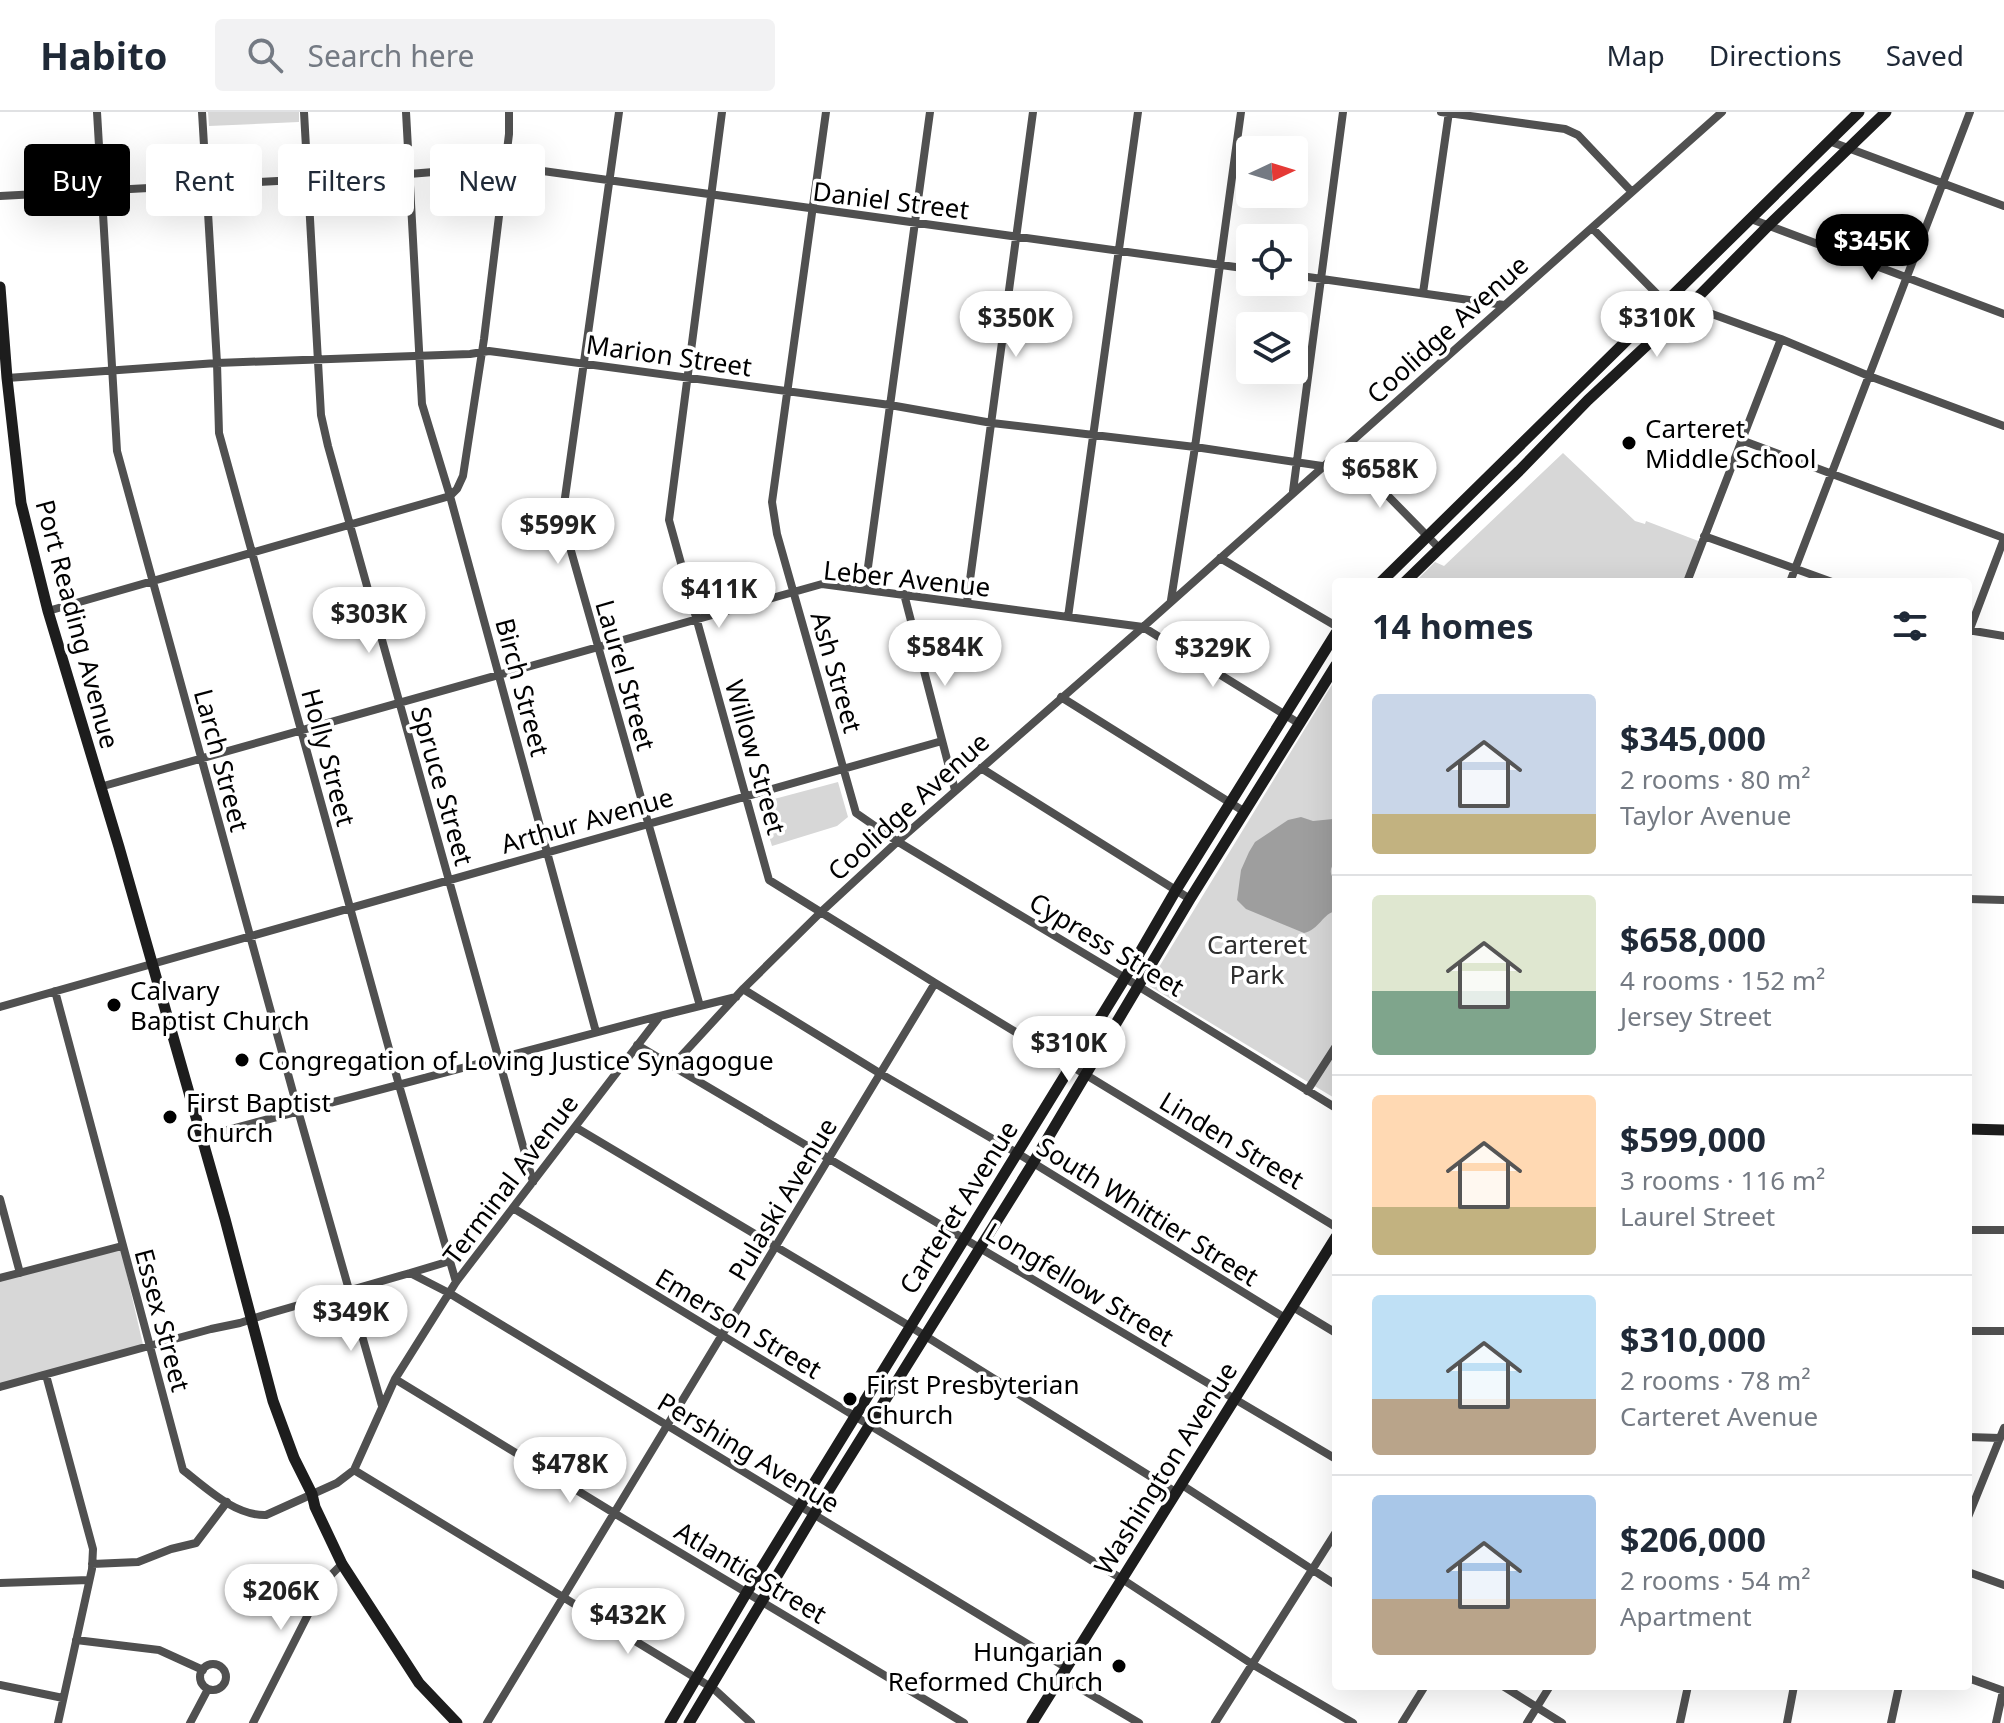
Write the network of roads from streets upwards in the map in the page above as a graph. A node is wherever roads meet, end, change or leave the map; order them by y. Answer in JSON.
{"nodes":[{"id":1,"x":97,"y":112,"type":"edge"},
{"id":2,"x":202,"y":112,"type":"edge"},
{"id":3,"x":304,"y":112,"type":"edge"},
{"id":4,"x":406,"y":112,"type":"edge"},
{"id":5,"x":509,"y":112,"type":"edge"},
{"id":6,"x":619,"y":112,"type":"edge"},
{"id":7,"x":722,"y":112,"type":"edge"},
{"id":8,"x":826,"y":112,"type":"edge"},
{"id":9,"x":930,"y":112,"type":"edge"},
{"id":10,"x":1033,"y":112,"type":"edge"},
{"id":11,"x":1138,"y":112,"type":"edge"},
{"id":12,"x":1241,"y":112,"type":"edge"},
{"id":13,"x":1343,"y":112,"type":"edge"},
{"id":14,"x":1446,"y":112,"type":"edge"},
{"id":15,"x":1859,"y":112,"type":"edge"},
{"id":16,"x":1886,"y":112,"type":"edge"},
{"id":17,"x":1970,"y":112,"type":"edge"},
{"id":18,"x":1718,"y":113,"type":"edge"},
{"id":19,"x":1829,"y":141,"type":"junction"},
{"id":20,"x":99,"y":144,"type":"edge"},
{"id":21,"x":204,"y":144,"type":"edge"},
{"id":22,"x":306,"y":144,"type":"edge"},
{"id":23,"x":408,"y":144,"type":"edge"},
{"id":24,"x":508,"y":144,"type":"edge"},
{"id":25,"x":1848,"y":148,"type":"junction"},
{"id":26,"x":545,"y":173,"type":"edge"},
{"id":27,"x":610,"y":180,"type":"junction"},
{"id":28,"x":1942,"y":184,"type":"junction"},
{"id":29,"x":1632,"y":192,"type":"junction"},
{"id":30,"x":24,"y":195,"type":"edge"},
{"id":31,"x":0,"y":196,"type":"edge"},
{"id":32,"x":711,"y":196,"type":"junction"},
{"id":33,"x":2004,"y":206,"type":"edge"},
{"id":34,"x":813,"y":210,"type":"junction"},
{"id":35,"x":103,"y":216,"type":"edge"},
{"id":36,"x":208,"y":216,"type":"edge"},
{"id":37,"x":310,"y":216,"type":"edge"},
{"id":38,"x":411,"y":216,"type":"edge"},
{"id":39,"x":499,"y":216,"type":"edge"},
{"id":40,"x":1751,"y":219,"type":"junction"},
{"id":41,"x":915,"y":223,"type":"junction"},
{"id":42,"x":1768,"y":226,"type":"junction"},
{"id":43,"x":1592,"y":228,"type":"junction"},
{"id":44,"x":1016,"y":236,"type":"junction"},
{"id":45,"x":1119,"y":251,"type":"junction"},
{"id":46,"x":1220,"y":264,"type":"junction"},
{"id":47,"x":1236,"y":267,"type":"edge"},
{"id":48,"x":1308,"y":277,"type":"edge"},
{"id":49,"x":1907,"y":278,"type":"junction"},
{"id":50,"x":1322,"y":279,"type":"junction"},
{"id":51,"x":0,"y":289,"type":"edge"},
{"id":52,"x":1423,"y":293,"type":"junction"},
{"id":53,"x":1668,"y":300,"type":"junction"},
{"id":54,"x":1504,"y":305,"type":"junction"},
{"id":55,"x":1689,"y":306,"type":"junction"},
{"id":56,"x":2004,"y":314,"type":"edge"},
{"id":57,"x":1781,"y":339,"type":"junction"},
{"id":58,"x":481,"y":352,"type":"junction"},
{"id":59,"x":419,"y":355,"type":"junction"},
{"id":60,"x":318,"y":359,"type":"junction"},
{"id":61,"x":1607,"y":360,"type":"junction"},
{"id":62,"x":217,"y":363,"type":"junction"},
{"id":63,"x":584,"y":364,"type":"junction"},
{"id":64,"x":112,"y":370,"type":"junction"},
{"id":65,"x":1619,"y":371,"type":"junction"},
{"id":66,"x":1869,"y":376,"type":"junction"},
{"id":67,"x":7,"y":378,"type":"junction"},
{"id":68,"x":687,"y":378,"type":"junction"},
{"id":69,"x":788,"y":392,"type":"junction"},
{"id":70,"x":890,"y":405,"type":"junction"},
{"id":71,"x":992,"y":423,"type":"junction"},
{"id":72,"x":2004,"y":426,"type":"edge"},
{"id":73,"x":1094,"y":435,"type":"junction"},
{"id":74,"x":1741,"y":440,"type":"junction"},
{"id":75,"x":1195,"y":447,"type":"junction"},
{"id":76,"x":1342,"y":449,"type":"junction"},
{"id":77,"x":1297,"y":462,"type":"junction"},
{"id":78,"x":1500,"y":464,"type":"junction"},
{"id":79,"x":1322,"y":466,"type":"junction"},
{"id":80,"x":1832,"y":474,"type":"junction"},
{"id":81,"x":1513,"y":477,"type":"junction"},
{"id":82,"x":1293,"y":492,"type":"junction"},
{"id":83,"x":450,"y":496,"type":"junction"},
{"id":84,"x":350,"y":525,"type":"junction"},
{"id":85,"x":1427,"y":535,"type":"junction"},
{"id":86,"x":1704,"y":536,"type":"junction"},
{"id":87,"x":2004,"y":539,"type":"edge"},
{"id":88,"x":1440,"y":549,"type":"junction"},
{"id":89,"x":252,"y":553,"type":"junction"},
{"id":90,"x":1220,"y":558,"type":"junction"},
{"id":91,"x":1795,"y":569,"type":"junction"},
{"id":92,"x":1385,"y":578,"type":"edge"},
{"id":93,"x":1409,"y":578,"type":"edge"},
{"id":94,"x":1688,"y":578,"type":"edge"},
{"id":95,"x":1792,"y":578,"type":"edge"},
{"id":96,"x":1821,"y":578,"type":"edge"},
{"id":97,"x":153,"y":581,"type":"junction"},
{"id":98,"x":865,"y":589,"type":"junction"},
{"id":99,"x":793,"y":593,"type":"junction"},
{"id":100,"x":904,"y":594,"type":"junction"},
{"id":101,"x":1171,"y":601,"type":"junction"},
{"id":102,"x":967,"y":602,"type":"junction"},
{"id":103,"x":48,"y":611,"type":"junction"},
{"id":104,"x":1068,"y":617,"type":"junction"},
{"id":105,"x":696,"y":620,"type":"junction"},
{"id":106,"x":1972,"y":622,"type":"edge"},
{"id":107,"x":1332,"y":624,"type":"edge"},
{"id":108,"x":1143,"y":627,"type":"junction"},
{"id":109,"x":1972,"y":632,"type":"edge"},
{"id":110,"x":2004,"y":636,"type":"edge"},
{"id":111,"x":1332,"y":639,"type":"edge"},
{"id":112,"x":598,"y":647,"type":"junction"},
{"id":113,"x":1332,"y":672,"type":"edge"},
{"id":114,"x":499,"y":673,"type":"junction"},
{"id":115,"x":1061,"y":697,"type":"junction"},
{"id":116,"x":399,"y":703,"type":"junction"},
{"id":117,"x":1285,"y":714,"type":"junction"},
{"id":118,"x":1300,"y":724,"type":"junction"},
{"id":119,"x":301,"y":730,"type":"junction"},
{"id":120,"x":942,"y":741,"type":"junction"},
{"id":121,"x":201,"y":758,"type":"junction"},
{"id":122,"x":981,"y":768,"type":"junction"},
{"id":123,"x":843,"y":769,"type":"junction"},
{"id":124,"x":100,"y":787,"type":"junction"},
{"id":125,"x":955,"y":790,"type":"junction"},
{"id":126,"x":746,"y":796,"type":"junction"},
{"id":127,"x":1230,"y":803,"type":"junction"},
{"id":128,"x":1245,"y":812,"type":"junction"},
{"id":129,"x":648,"y":824,"type":"junction"},
{"id":130,"x":897,"y":842,"type":"junction"},
{"id":131,"x":546,"y":852,"type":"junction"},
{"id":132,"x":449,"y":880,"type":"junction"},
{"id":133,"x":1176,"y":890,"type":"junction"},
{"id":134,"x":1190,"y":899,"type":"junction"},
{"id":135,"x":1972,"y":899,"type":"edge"},
{"id":136,"x":2004,"y":900,"type":"edge"},
{"id":137,"x":350,"y":907,"type":"junction"},
{"id":138,"x":821,"y":912,"type":"junction"},
{"id":139,"x":250,"y":936,"type":"junction"},
{"id":140,"x":151,"y":965,"type":"junction"},
{"id":141,"x":1125,"y":978,"type":"junction"},
{"id":142,"x":935,"y":983,"type":"junction"},
{"id":143,"x":1139,"y":987,"type":"junction"},
{"id":144,"x":743,"y":989,"type":"junction"},
{"id":145,"x":55,"y":991,"type":"junction"},
{"id":146,"x":736,"y":997,"type":"junction"},
{"id":147,"x":700,"y":1006,"type":"junction"},
{"id":148,"x":0,"y":1007,"type":"edge"},
{"id":149,"x":660,"y":1016,"type":"junction"},
{"id":150,"x":596,"y":1032,"type":"junction"},
{"id":151,"x":637,"y":1045,"type":"junction"},
{"id":152,"x":1332,"y":1052,"type":"edge"},
{"id":153,"x":498,"y":1058,"type":"junction"},
{"id":154,"x":1070,"y":1065,"type":"junction"},
{"id":155,"x":672,"y":1066,"type":"junction"},
{"id":156,"x":881,"y":1074,"type":"junction"},
{"id":157,"x":1085,"y":1075,"type":"junction"},
{"id":158,"x":399,"y":1085,"type":"junction"},
{"id":159,"x":1307,"y":1091,"type":"junction"},
{"id":160,"x":1332,"y":1106,"type":"edge"},
{"id":161,"x":298,"y":1111,"type":"junction"},
{"id":162,"x":575,"y":1127,"type":"junction"},
{"id":163,"x":1972,"y":1129,"type":"edge"},
{"id":164,"x":2004,"y":1130,"type":"edge"},
{"id":165,"x":201,"y":1137,"type":"junction"},
{"id":166,"x":1017,"y":1153,"type":"junction"},
{"id":167,"x":830,"y":1159,"type":"junction"},
{"id":168,"x":1033,"y":1163,"type":"junction"},
{"id":169,"x":533,"y":1182,"type":"junction"},
{"id":170,"x":0,"y":1199,"type":"edge"},
{"id":171,"x":513,"y":1208,"type":"junction"},
{"id":172,"x":1332,"y":1225,"type":"edge"},
{"id":173,"x":1972,"y":1230,"type":"edge"},
{"id":174,"x":2004,"y":1230,"type":"edge"},
{"id":175,"x":964,"y":1239,"type":"junction"},
{"id":176,"x":1332,"y":1244,"type":"edge"},
{"id":177,"x":122,"y":1246,"type":"junction"},
{"id":178,"x":776,"y":1248,"type":"junction"},
{"id":179,"x":979,"y":1248,"type":"junction"},
{"id":180,"x":450,"y":1261,"type":"junction"},
{"id":181,"x":20,"y":1273,"type":"junction"},
{"id":182,"x":410,"y":1273,"type":"junction"},
{"id":183,"x":0,"y":1278,"type":"edge"},
{"id":184,"x":456,"y":1282,"type":"junction"},
{"id":185,"x":349,"y":1290,"type":"junction"},
{"id":186,"x":449,"y":1293,"type":"junction"},
{"id":187,"x":1293,"y":1307,"type":"junction"},
{"id":188,"x":1285,"y":1318,"type":"junction"},
{"id":189,"x":251,"y":1319,"type":"junction"},
{"id":190,"x":911,"y":1327,"type":"junction"},
{"id":191,"x":1332,"y":1331,"type":"edge"},
{"id":192,"x":1972,"y":1331,"type":"edge"},
{"id":193,"x":2004,"y":1331,"type":"edge"},
{"id":194,"x":722,"y":1336,"type":"junction"},
{"id":195,"x":926,"y":1336,"type":"junction"},
{"id":196,"x":149,"y":1348,"type":"junction"},
{"id":197,"x":46,"y":1375,"type":"junction"},
{"id":198,"x":395,"y":1379,"type":"junction"},
{"id":199,"x":0,"y":1387,"type":"edge"},
{"id":200,"x":1235,"y":1399,"type":"junction"},
{"id":201,"x":382,"y":1406,"type":"junction"},
{"id":202,"x":855,"y":1417,"type":"junction"},
{"id":203,"x":870,"y":1425,"type":"junction"},
{"id":204,"x":667,"y":1426,"type":"junction"},
{"id":205,"x":2004,"y":1428,"type":"edge"},
{"id":206,"x":1972,"y":1437,"type":"edge"},
{"id":207,"x":2000,"y":1438,"type":"junction"},
{"id":208,"x":1332,"y":1457,"type":"edge"},
{"id":209,"x":354,"y":1470,"type":"junction"},
{"id":210,"x":1179,"y":1489,"type":"junction"},
{"id":211,"x":312,"y":1494,"type":"junction"},
{"id":212,"x":227,"y":1502,"type":"junction"},
{"id":213,"x":800,"y":1506,"type":"junction"},
{"id":214,"x":1972,"y":1507,"type":"edge"},
{"id":215,"x":614,"y":1513,"type":"junction"},
{"id":216,"x":814,"y":1514,"type":"junction"},
{"id":217,"x":1332,"y":1538,"type":"edge"},
{"id":218,"x":92,"y":1564,"type":"junction"},
{"id":219,"x":342,"y":1564,"type":"junction"},
{"id":220,"x":1312,"y":1571,"type":"junction"},
{"id":221,"x":1972,"y":1573,"type":"edge"},
{"id":222,"x":1122,"y":1579,"type":"junction"},
{"id":223,"x":89,"y":1580,"type":"junction"},
{"id":224,"x":0,"y":1583,"type":"edge"},
{"id":225,"x":1332,"y":1583,"type":"edge"},
{"id":226,"x":2004,"y":1585,"type":"edge"},
{"id":227,"x":747,"y":1592,"type":"junction"},
{"id":228,"x":563,"y":1599,"type":"junction"},
{"id":229,"x":762,"y":1602,"type":"junction"},
{"id":230,"x":76,"y":1640,"type":"junction"},
{"id":231,"x":1252,"y":1664,"type":"junction"},
{"id":232,"x":203,"y":1670,"type":"junction"},
{"id":233,"x":1064,"y":1672,"type":"junction"},
{"id":234,"x":696,"y":1678,"type":"junction"},
{"id":235,"x":1972,"y":1679,"type":"edge"},
{"id":236,"x":0,"y":1685,"type":"edge"},
{"id":237,"x":710,"y":1686,"type":"junction"},
{"id":238,"x":208,"y":1689,"type":"junction"},
{"id":239,"x":1423,"y":1690,"type":"edge"},
{"id":240,"x":1509,"y":1690,"type":"edge"},
{"id":241,"x":1548,"y":1690,"type":"edge"},
{"id":242,"x":1687,"y":1690,"type":"edge"},
{"id":243,"x":1793,"y":1690,"type":"edge"},
{"id":244,"x":1898,"y":1690,"type":"edge"},
{"id":245,"x":2003,"y":1691,"type":"edge"},
{"id":246,"x":63,"y":1698,"type":"junction"},
{"id":247,"x":1537,"y":1707,"type":"junction"},
{"id":248,"x":58,"y":1723,"type":"edge"},
{"id":249,"x":190,"y":1723,"type":"edge"},
{"id":250,"x":253,"y":1723,"type":"edge"},
{"id":251,"x":457,"y":1723,"type":"edge"},
{"id":252,"x":487,"y":1723,"type":"edge"},
{"id":253,"x":670,"y":1723,"type":"edge"},
{"id":254,"x":689,"y":1723,"type":"edge"},
{"id":255,"x":751,"y":1723,"type":"edge"},
{"id":256,"x":964,"y":1723,"type":"edge"},
{"id":257,"x":1032,"y":1723,"type":"edge"},
{"id":258,"x":1139,"y":1723,"type":"edge"},
{"id":259,"x":1215,"y":1723,"type":"edge"},
{"id":260,"x":1353,"y":1723,"type":"edge"},
{"id":261,"x":1402,"y":1723,"type":"edge"},
{"id":262,"x":1527,"y":1723,"type":"edge"},
{"id":263,"x":1562,"y":1723,"type":"edge"},
{"id":264,"x":1680,"y":1723,"type":"edge"},
{"id":265,"x":1787,"y":1723,"type":"edge"},
{"id":266,"x":1891,"y":1723,"type":"edge"},
{"id":267,"x":1996,"y":1723,"type":"edge"}],
"edges":[{"from":1,"to":20,"type":"street","name":"Larch Street"},
{"from":2,"to":21,"type":"street","name":"Holly Street"},
{"from":3,"to":22,"type":"street","name":"Spruce Street"},
{"from":4,"to":23,"type":"street","name":"Birch Street"},
{"from":5,"to":24,"type":"street"},
{"from":6,"to":27,"type":"street","name":"Laurel Street"},
{"from":7,"to":32,"type":"street","name":"Willow Street"},
{"from":8,"to":34,"type":"street","name":"Ash Street"},
{"from":9,"to":41,"type":"street"},
{"from":10,"to":44,"type":"street"},
{"from":11,"to":45,"type":"street"},
{"from":12,"to":46,"type":"street"},
{"from":13,"to":50,"type":"street"},
{"from":14,"to":29,"type":"street"},
{"from":14,"to":52,"type":"street"},
{"from":15,"to":19,"type":"street"},
{"from":16,"to":25,"type":"street"},
{"from":17,"to":28,"type":"street"},
{"from":18,"to":29,"type":"street","name":"Coolidge Avenue"},
{"from":19,"to":25,"type":"street"},
{"from":19,"to":40,"type":"street"},
{"from":25,"to":28,"type":"street"},
{"from":25,"to":42,"type":"street"},
{"from":26,"to":27,"type":"street","name":"Daniel Street"},
{"from":27,"to":32,"type":"street","name":"Daniel Street"},
{"from":27,"to":63,"type":"street","name":"Laurel Street"},
{"from":28,"to":33,"type":"street"},
{"from":28,"to":49,"type":"street"},
{"from":29,"to":43,"type":"street","name":"Coolidge Avenue"},
{"from":30,"to":31,"type":"street","name":"Daniel Street"},
{"from":32,"to":34,"type":"street","name":"Daniel Street"},
{"from":32,"to":68,"type":"street","name":"Willow Street"},
{"from":34,"to":41,"type":"street","name":"Daniel Street"},
{"from":34,"to":69,"type":"street","name":"Ash Street"},
{"from":35,"to":64,"type":"street","name":"Larch Street"},
{"from":36,"to":62,"type":"street","name":"Holly Street"},
{"from":37,"to":60,"type":"street","name":"Spruce Street"},
{"from":38,"to":59,"type":"street","name":"Birch Street"},
{"from":39,"to":58,"type":"street"},
{"from":40,"to":42,"type":"street"},
{"from":40,"to":53,"type":"street"},
{"from":41,"to":44,"type":"street","name":"Daniel Street"},
{"from":41,"to":70,"type":"street"},
{"from":42,"to":49,"type":"street"},
{"from":42,"to":55,"type":"street"},
{"from":43,"to":53,"type":"street"},
{"from":43,"to":54,"type":"street","name":"Coolidge Avenue"},
{"from":44,"to":45,"type":"street","name":"Daniel Street"},
{"from":44,"to":71,"type":"street"},
{"from":45,"to":46,"type":"street","name":"Daniel Street"},
{"from":45,"to":73,"type":"street"},
{"from":46,"to":47,"type":"street","name":"Daniel Street"},
{"from":46,"to":75,"type":"street"},
{"from":48,"to":50,"type":"street"},
{"from":49,"to":56,"type":"street"},
{"from":49,"to":66,"type":"street"},
{"from":50,"to":52,"type":"street"},
{"from":50,"to":77,"type":"street"},
{"from":51,"to":67,"type":"street","name":"Port Reading Avenue"},
{"from":52,"to":54,"type":"street"},
{"from":53,"to":55,"type":"street"},
{"from":53,"to":61,"type":"street"},
{"from":54,"to":76,"type":"street","name":"Coolidge Avenue"},
{"from":55,"to":57,"type":"street"},
{"from":55,"to":65,"type":"street"},
{"from":57,"to":66,"type":"street"},
{"from":57,"to":74,"type":"street"},
{"from":58,"to":59,"type":"street","name":"Marion Street"},
{"from":58,"to":63,"type":"street","name":"Marion Street"},
{"from":58,"to":83,"type":"street"},
{"from":59,"to":60,"type":"street","name":"Marion Street"},
{"from":59,"to":83,"type":"street","name":"Birch Street"},
{"from":60,"to":62,"type":"street","name":"Marion Street"},
{"from":60,"to":84,"type":"street","name":"Spruce Street"},
{"from":61,"to":65,"type":"street"},
{"from":61,"to":78,"type":"street"},
{"from":62,"to":64,"type":"street","name":"Marion Street"},
{"from":62,"to":89,"type":"street","name":"Holly Street"},
{"from":63,"to":68,"type":"street","name":"Marion Street"},
{"from":63,"to":112,"type":"street","name":"Laurel Street"},
{"from":64,"to":67,"type":"street","name":"Marion Street"},
{"from":64,"to":97,"type":"street","name":"Larch Street"},
{"from":65,"to":81,"type":"street"},
{"from":66,"to":72,"type":"street"},
{"from":66,"to":80,"type":"street"},
{"from":67,"to":103,"type":"street","name":"Port Reading Avenue"},
{"from":68,"to":69,"type":"street","name":"Marion Street"},
{"from":68,"to":105,"type":"street","name":"Willow Street"},
{"from":69,"to":70,"type":"street","name":"Marion Street"},
{"from":69,"to":99,"type":"street","name":"Ash Street"},
{"from":70,"to":71,"type":"street","name":"Marion Street"},
{"from":70,"to":98,"type":"street"},
{"from":71,"to":73,"type":"street","name":"Marion Street"},
{"from":71,"to":102,"type":"street"},
{"from":73,"to":75,"type":"street","name":"Marion Street"},
{"from":73,"to":104,"type":"street"},
{"from":74,"to":80,"type":"street"},
{"from":74,"to":86,"type":"street"},
{"from":75,"to":77,"type":"street","name":"Marion Street"},
{"from":75,"to":101,"type":"street"},
{"from":76,"to":79,"type":"street","name":"Coolidge Avenue"},
{"from":76,"to":85,"type":"street"},
{"from":77,"to":79,"type":"street","name":"Marion Street"},
{"from":77,"to":82,"type":"street"},
{"from":78,"to":81,"type":"street"},
{"from":78,"to":85,"type":"street"},
{"from":79,"to":82,"type":"street","name":"Coolidge Avenue"},
{"from":80,"to":87,"type":"street"},
{"from":80,"to":91,"type":"street"},
{"from":81,"to":88,"type":"street"},
{"from":82,"to":90,"type":"street","name":"Coolidge Avenue"},
{"from":83,"to":84,"type":"street"},
{"from":83,"to":114,"type":"street","name":"Birch Street"},
{"from":84,"to":89,"type":"street"},
{"from":84,"to":116,"type":"street","name":"Spruce Street"},
{"from":85,"to":88,"type":"street"},
{"from":85,"to":92,"type":"street"},
{"from":86,"to":91,"type":"street"},
{"from":86,"to":94,"type":"street"},
{"from":87,"to":106,"type":"street"},
{"from":88,"to":93,"type":"street"},
{"from":89,"to":97,"type":"street"},
{"from":89,"to":119,"type":"street","name":"Holly Street"},
{"from":90,"to":101,"type":"street","name":"Coolidge Avenue"},
{"from":90,"to":107,"type":"street"},
{"from":91,"to":95,"type":"street"},
{"from":91,"to":96,"type":"street"},
{"from":97,"to":103,"type":"street"},
{"from":97,"to":121,"type":"street","name":"Larch Street"},
{"from":98,"to":99,"type":"street","name":"Leber Avenue"},
{"from":98,"to":100,"type":"street","name":"Leber Avenue"},
{"from":99,"to":105,"type":"street","name":"Leber Avenue"},
{"from":99,"to":123,"type":"street","name":"Ash Street"},
{"from":100,"to":102,"type":"street","name":"Leber Avenue"},
{"from":100,"to":120,"type":"street"},
{"from":101,"to":108,"type":"street","name":"Coolidge Avenue"},
{"from":102,"to":104,"type":"street","name":"Leber Avenue"},
{"from":103,"to":124,"type":"street","name":"Port Reading Avenue"},
{"from":104,"to":108,"type":"street","name":"Leber Avenue"},
{"from":105,"to":112,"type":"street","name":"Leber Avenue"},
{"from":105,"to":126,"type":"street","name":"Willow Street"},
{"from":108,"to":115,"type":"street","name":"Coolidge Avenue"},
{"from":108,"to":117,"type":"street"},
{"from":109,"to":110,"type":"street"},
{"from":111,"to":117,"type":"street","name":"Carteret Avenue"},
{"from":112,"to":114,"type":"street","name":"Leber Avenue"},
{"from":112,"to":129,"type":"street","name":"Laurel Street"},
{"from":113,"to":118,"type":"street","name":"Carteret Avenue"},
{"from":114,"to":116,"type":"street","name":"Leber Avenue"},
{"from":114,"to":131,"type":"street","name":"Birch Street"},
{"from":115,"to":122,"type":"street","name":"Coolidge Avenue"},
{"from":115,"to":127,"type":"street"},
{"from":116,"to":119,"type":"street","name":"Leber Avenue"},
{"from":116,"to":132,"type":"street","name":"Spruce Street"},
{"from":117,"to":118,"type":"street"},
{"from":117,"to":127,"type":"street","name":"Carteret Avenue"},
{"from":118,"to":128,"type":"street","name":"Carteret Avenue"},
{"from":119,"to":121,"type":"street","name":"Leber Avenue"},
{"from":119,"to":137,"type":"street","name":"Holly Street"},
{"from":120,"to":123,"type":"street","name":"Arthur Avenue"},
{"from":120,"to":125,"type":"street"},
{"from":121,"to":124,"type":"street","name":"Leber Avenue"},
{"from":121,"to":139,"type":"street","name":"Larch Street"},
{"from":122,"to":125,"type":"street","name":"Coolidge Avenue"},
{"from":122,"to":133,"type":"street"},
{"from":123,"to":126,"type":"street","name":"Arthur Avenue"},
{"from":123,"to":130,"type":"street","name":"Ash Street"},
{"from":124,"to":140,"type":"street","name":"Port Reading Avenue"},
{"from":125,"to":130,"type":"street","name":"Coolidge Avenue"},
{"from":126,"to":129,"type":"street","name":"Arthur Avenue"},
{"from":126,"to":138,"type":"street","name":"Willow Street"},
{"from":127,"to":128,"type":"street"},
{"from":127,"to":133,"type":"street","name":"Carteret Avenue"},
{"from":128,"to":134,"type":"street","name":"Carteret Avenue"},
{"from":129,"to":131,"type":"street","name":"Arthur Avenue"},
{"from":129,"to":147,"type":"street","name":"Laurel Street"},
{"from":130,"to":138,"type":"street","name":"Coolidge Avenue"},
{"from":130,"to":141,"type":"street","name":"Cypress Street"},
{"from":131,"to":132,"type":"street","name":"Arthur Avenue"},
{"from":131,"to":150,"type":"street","name":"Birch Street"},
{"from":132,"to":137,"type":"street","name":"Arthur Avenue"},
{"from":132,"to":153,"type":"street","name":"Spruce Street"},
{"from":133,"to":134,"type":"street"},
{"from":133,"to":141,"type":"street","name":"Carteret Avenue"},
{"from":134,"to":143,"type":"street","name":"Carteret Avenue"},
{"from":135,"to":136,"type":"street"},
{"from":137,"to":139,"type":"street","name":"Arthur Avenue"},
{"from":137,"to":158,"type":"street","name":"Holly Street"},
{"from":138,"to":142,"type":"street","name":"Linden Street"},
{"from":138,"to":144,"type":"street","name":"Coolidge Avenue"},
{"from":139,"to":140,"type":"street","name":"Arthur Avenue"},
{"from":139,"to":161,"type":"street","name":"Larch Street"},
{"from":140,"to":145,"type":"street","name":"Arthur Avenue"},
{"from":140,"to":165,"type":"street","name":"Port Reading Avenue"},
{"from":141,"to":143,"type":"street","name":"Cypress Street"},
{"from":141,"to":154,"type":"street","name":"Carteret Avenue"},
{"from":142,"to":154,"type":"street","name":"Linden Street"},
{"from":142,"to":156,"type":"street","name":"Pulaski Avenue"},
{"from":143,"to":157,"type":"street","name":"Carteret Avenue"},
{"from":143,"to":159,"type":"street","name":"Cypress Street"},
{"from":144,"to":146,"type":"street","name":"Coolidge Avenue"},
{"from":144,"to":156,"type":"street","name":"South Whittier Street"},
{"from":145,"to":148,"type":"street","name":"Arthur Avenue"},
{"from":145,"to":177,"type":"street","name":"Essex Street"},
{"from":146,"to":147,"type":"street"},
{"from":146,"to":155,"type":"street","name":"Coolidge Avenue"},
{"from":147,"to":149,"type":"street"},
{"from":149,"to":150,"type":"street"},
{"from":149,"to":151,"type":"street","name":"Terminal Avenue"},
{"from":150,"to":153,"type":"street"},
{"from":151,"to":155,"type":"street","name":"Longfellow Street"},
{"from":151,"to":162,"type":"street","name":"Terminal Avenue"},
{"from":152,"to":159,"type":"street"},
{"from":153,"to":158,"type":"street"},
{"from":153,"to":169,"type":"street","name":"Spruce Street"},
{"from":154,"to":157,"type":"street","name":"Linden Street"},
{"from":154,"to":166,"type":"street","name":"Carteret Avenue"},
{"from":155,"to":167,"type":"street","name":"Longfellow Street"},
{"from":156,"to":166,"type":"street","name":"South Whittier Street"},
{"from":156,"to":167,"type":"street","name":"Pulaski Avenue"},
{"from":157,"to":168,"type":"street","name":"Carteret Avenue"},
{"from":157,"to":172,"type":"street","name":"Linden Street"},
{"from":158,"to":161,"type":"street"},
{"from":158,"to":180,"type":"street","name":"Holly Street"},
{"from":159,"to":160,"type":"street","name":"Cypress Street"},
{"from":161,"to":165,"type":"street"},
{"from":161,"to":185,"type":"street","name":"Larch Street"},
{"from":162,"to":169,"type":"street","name":"Terminal Avenue"},
{"from":162,"to":178,"type":"street"},
{"from":163,"to":164,"type":"street"},
{"from":165,"to":189,"type":"street","name":"Port Reading Avenue"},
{"from":166,"to":168,"type":"street","name":"South Whittier Street"},
{"from":166,"to":175,"type":"street","name":"Carteret Avenue"},
{"from":167,"to":175,"type":"street","name":"Longfellow Street"},
{"from":167,"to":178,"type":"street","name":"Pulaski Avenue"},
{"from":168,"to":179,"type":"street","name":"Carteret Avenue"},
{"from":168,"to":188,"type":"street","name":"South Whittier Street"},
{"from":169,"to":171,"type":"street","name":"Terminal Avenue"},
{"from":170,"to":181,"type":"street"},
{"from":171,"to":184,"type":"street","name":"Terminal Avenue"},
{"from":171,"to":194,"type":"street","name":"Emerson Street"},
{"from":173,"to":174,"type":"street"},
{"from":175,"to":179,"type":"street","name":"Longfellow Street"},
{"from":175,"to":190,"type":"street","name":"Carteret Avenue"},
{"from":176,"to":187,"type":"street","name":"Washington Avenue"},
{"from":177,"to":181,"type":"street"},
{"from":177,"to":196,"type":"street","name":"Essex Street"},
{"from":178,"to":190,"type":"street"},
{"from":178,"to":194,"type":"street","name":"Pulaski Avenue"},
{"from":179,"to":195,"type":"street","name":"Carteret Avenue"},
{"from":179,"to":200,"type":"street","name":"Longfellow Street"},
{"from":180,"to":182,"type":"street"},
{"from":180,"to":184,"type":"street","name":"Holly Street"},
{"from":181,"to":183,"type":"street"},
{"from":182,"to":185,"type":"street"},
{"from":182,"to":186,"type":"street","name":"Pershing Avenue"},
{"from":184,"to":186,"type":"street","name":"Terminal Avenue"},
{"from":185,"to":189,"type":"street"},
{"from":185,"to":201,"type":"street","name":"Larch Street"},
{"from":186,"to":198,"type":"street","name":"Terminal Avenue"},
{"from":186,"to":204,"type":"street","name":"Pershing Avenue"},
{"from":187,"to":188,"type":"street","name":"Washington Avenue"},
{"from":187,"to":191,"type":"street"},
{"from":188,"to":200,"type":"street","name":"Washington Avenue"},
{"from":189,"to":196,"type":"street"},
{"from":189,"to":211,"type":"street","name":"Port Reading Avenue"},
{"from":190,"to":195,"type":"street"},
{"from":190,"to":202,"type":"street","name":"Carteret Avenue"},
{"from":192,"to":193,"type":"street"},
{"from":194,"to":202,"type":"street","name":"Emerson Street"},
{"from":194,"to":204,"type":"street","name":"Pulaski Avenue"},
{"from":195,"to":203,"type":"street","name":"Carteret Avenue"},
{"from":195,"to":210,"type":"street"},
{"from":196,"to":197,"type":"street"},
{"from":196,"to":212,"type":"street","name":"Essex Street"},
{"from":197,"to":199,"type":"street"},
{"from":197,"to":218,"type":"street"},
{"from":198,"to":201,"type":"street","name":"Terminal Avenue"},
{"from":198,"to":215,"type":"street","name":"Atlantic Street"},
{"from":200,"to":208,"type":"street","name":"Longfellow Street"},
{"from":200,"to":210,"type":"street","name":"Washington Avenue"},
{"from":201,"to":209,"type":"street","name":"Terminal Avenue"},
{"from":202,"to":203,"type":"street","name":"Emerson Street"},
{"from":202,"to":213,"type":"street","name":"Carteret Avenue"},
{"from":203,"to":216,"type":"street","name":"Carteret Avenue"},
{"from":203,"to":222,"type":"street","name":"Emerson Street"},
{"from":204,"to":213,"type":"street","name":"Pershing Avenue"},
{"from":204,"to":215,"type":"street","name":"Pulaski Avenue"},
{"from":205,"to":207,"type":"street"},
{"from":206,"to":207,"type":"street"},
{"from":207,"to":214,"type":"street"},
{"from":209,"to":211,"type":"street","name":"Essex Street"},
{"from":209,"to":228,"type":"street"},
{"from":210,"to":220,"type":"street"},
{"from":210,"to":222,"type":"street","name":"Washington Avenue"},
{"from":211,"to":212,"type":"street","name":"Essex Street"},
{"from":211,"to":219,"type":"street","name":"Port Reading Avenue"},
{"from":212,"to":218,"type":"street"},
{"from":213,"to":216,"type":"street","name":"Pershing Avenue"},
{"from":213,"to":227,"type":"street","name":"Carteret Avenue"},
{"from":215,"to":227,"type":"street","name":"Atlantic Street"},
{"from":215,"to":228,"type":"street","name":"Pulaski Avenue"},
{"from":216,"to":229,"type":"street","name":"Carteret Avenue"},
{"from":216,"to":233,"type":"street","name":"Pershing Avenue"},
{"from":217,"to":220,"type":"street"},
{"from":218,"to":223,"type":"street"},
{"from":219,"to":250,"type":"street"},
{"from":219,"to":251,"type":"street","name":"Port Reading Avenue"},
{"from":220,"to":225,"type":"street"},
{"from":220,"to":231,"type":"street"},
{"from":221,"to":226,"type":"street"},
{"from":222,"to":231,"type":"street","name":"Emerson Street"},
{"from":222,"to":233,"type":"street","name":"Washington Avenue"},
{"from":223,"to":224,"type":"street"},
{"from":223,"to":230,"type":"street"},
{"from":227,"to":229,"type":"street","name":"Atlantic Street"},
{"from":227,"to":234,"type":"street","name":"Carteret Avenue"},
{"from":228,"to":234,"type":"street"},
{"from":228,"to":252,"type":"street","name":"Pulaski Avenue"},
{"from":229,"to":237,"type":"street","name":"Carteret Avenue"},
{"from":229,"to":256,"type":"street","name":"Atlantic Street"},
{"from":230,"to":232,"type":"street"},
{"from":230,"to":246,"type":"street"},
{"from":231,"to":259,"type":"street"},
{"from":231,"to":260,"type":"street","name":"Emerson Street"},
{"from":232,"to":238,"type":"street"},
{"from":232,"to":238,"type":"street"},
{"from":233,"to":257,"type":"street","name":"Washington Avenue"},
{"from":233,"to":258,"type":"street","name":"Pershing Avenue"},
{"from":234,"to":237,"type":"street"},
{"from":234,"to":253,"type":"street","name":"Carteret Avenue"},
{"from":235,"to":245,"type":"street"},
{"from":236,"to":246,"type":"street"},
{"from":237,"to":254,"type":"street","name":"Carteret Avenue"},
{"from":237,"to":255,"type":"street"},
{"from":238,"to":249,"type":"street"},
{"from":239,"to":261,"type":"street"},
{"from":240,"to":247,"type":"street"},
{"from":241,"to":247,"type":"street"},
{"from":242,"to":264,"type":"street"},
{"from":243,"to":265,"type":"street"},
{"from":244,"to":266,"type":"street"},
{"from":245,"to":267,"type":"street"},
{"from":246,"to":248,"type":"street"},
{"from":247,"to":262,"type":"street"},
{"from":247,"to":263,"type":"street"}]}
